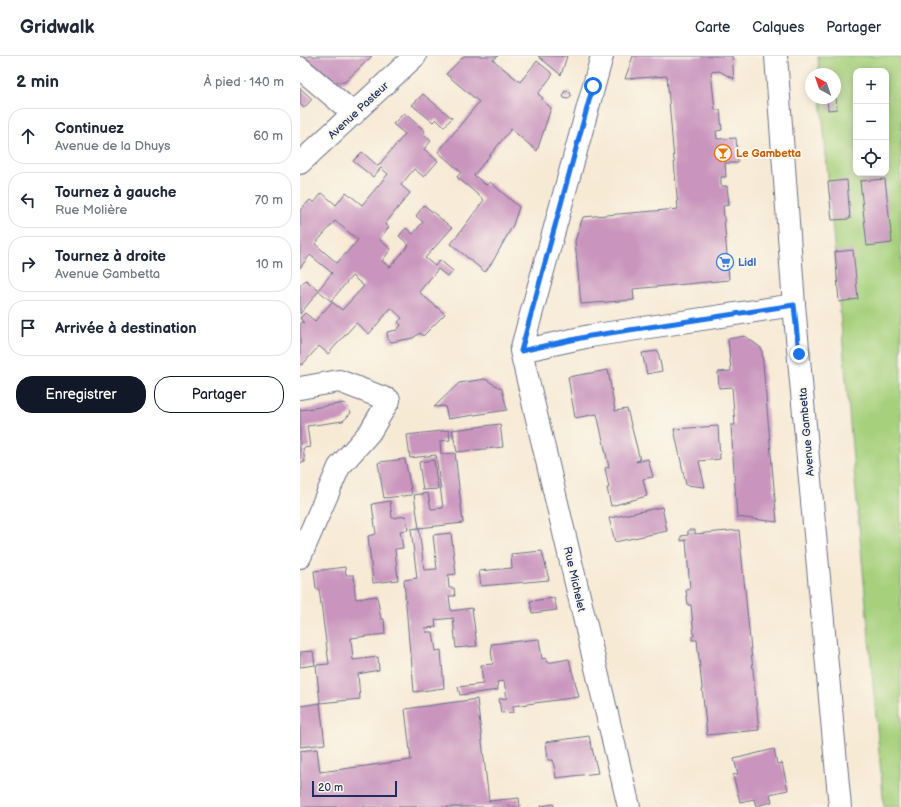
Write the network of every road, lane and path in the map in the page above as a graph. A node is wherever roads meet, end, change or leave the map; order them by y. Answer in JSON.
{"nodes":[{"id":1,"x":415,"y":56,"type":"edge"},
{"id":2,"x":602,"y":56,"type":"edge"},
{"id":3,"x":776,"y":56,"type":"edge"},
{"id":4,"x":300,"y":68,"type":"edge"},
{"id":5,"x":354,"y":114,"type":"junction"},
{"id":6,"x":300,"y":163,"type":"edge"},
{"id":7,"x":794,"y":305,"type":"junction"},
{"id":8,"x":521,"y":351,"type":"junction"},
{"id":9,"x":300,"y":388,"type":"edge"},
{"id":10,"x":300,"y":557,"type":"edge"},
{"id":11,"x":629,"y":807,"type":"edge"},
{"id":12,"x":840,"y":807,"type":"edge"}],
"edges":[{"from":1,"to":5,"type":"street","name":"Avenue Pasteur"},
{"from":2,"to":8,"type":"street"},
{"from":3,"to":7,"type":"street","name":"Avenue Gambetta"},
{"from":4,"to":5,"type":"street"},
{"from":5,"to":6,"type":"street","name":"Avenue Pasteur"},
{"from":7,"to":8,"type":"street"},
{"from":7,"to":12,"type":"street","name":"Avenue Gambetta"},
{"from":8,"to":11,"type":"street","name":"Rue Michelet"},
{"from":9,"to":10,"type":"street"}]}
